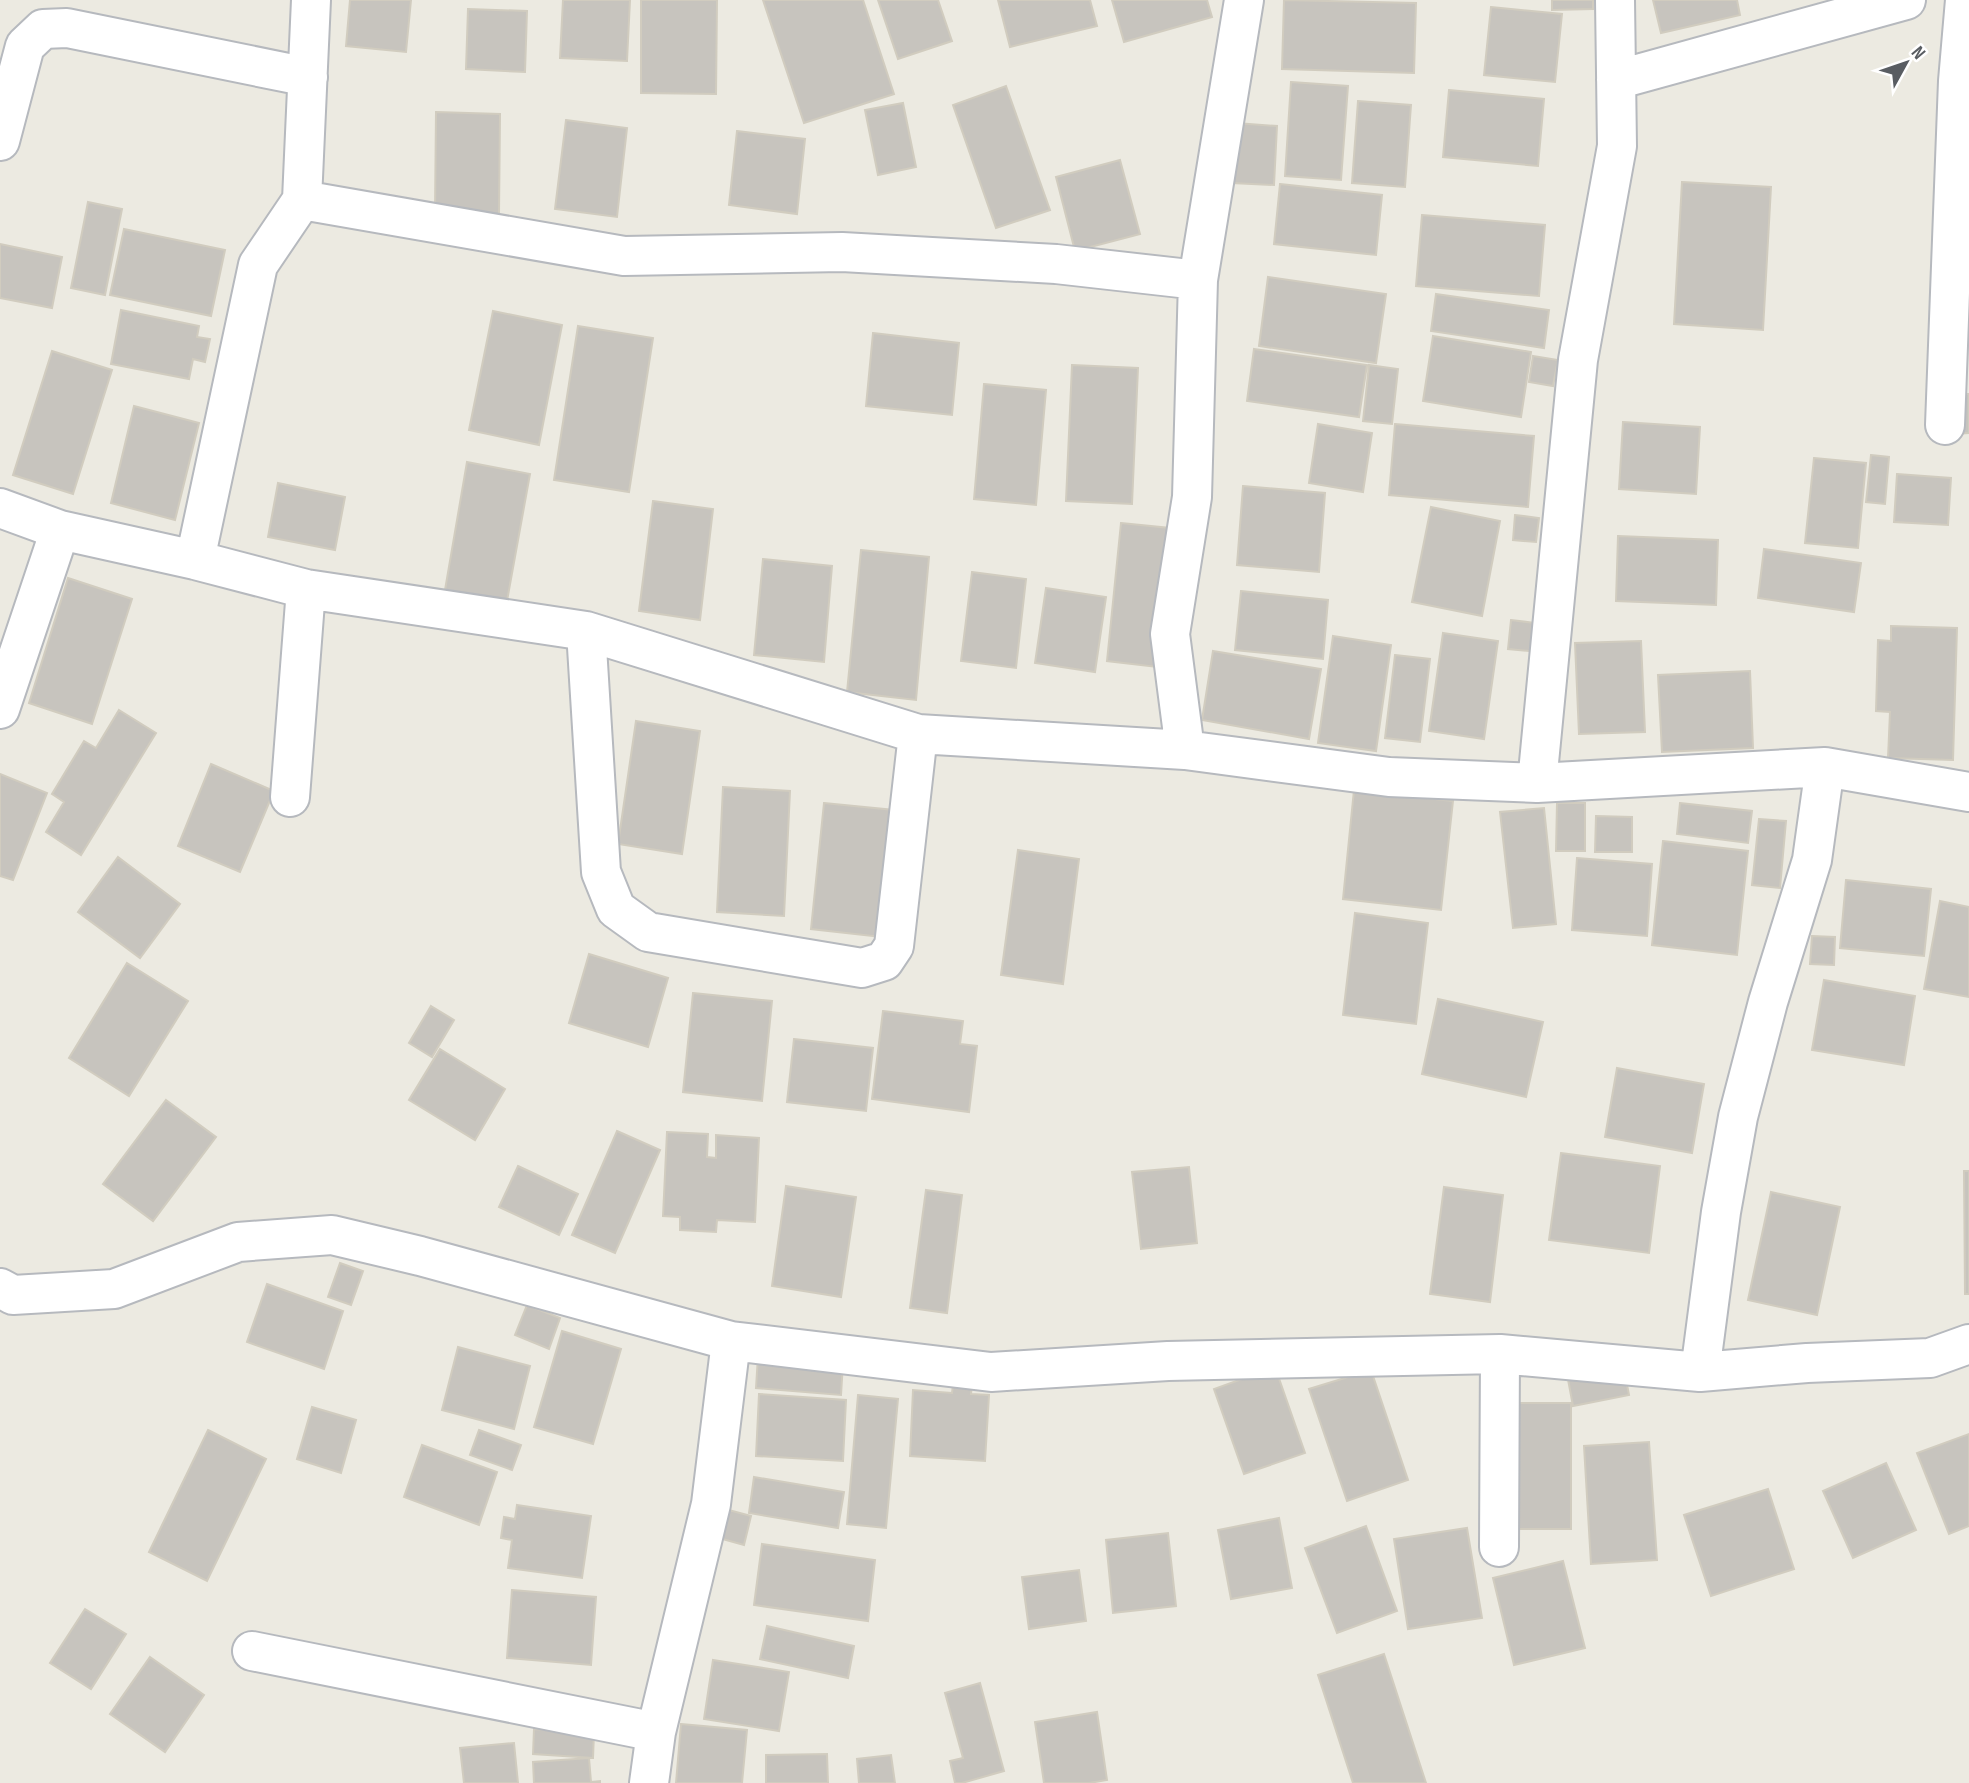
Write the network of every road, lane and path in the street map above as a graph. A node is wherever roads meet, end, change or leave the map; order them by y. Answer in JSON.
{"nodes":[{"id":1,"x":311,"y":0,"type":"edge"},
{"id":2,"x":1244,"y":0,"type":"edge"},
{"id":3,"x":1615,"y":0,"type":"edge"},
{"id":4,"x":1906,"y":0,"type":"edge"},
{"id":5,"x":1965,"y":0,"type":"edge"},
{"id":6,"x":308,"y":77,"type":"junction"},
{"id":7,"x":1616,"y":80,"type":"junction"},
{"id":8,"x":0,"y":141,"type":"edge"},
{"id":9,"x":302,"y":200,"type":"junction"},
{"id":10,"x":1198,"y":280,"type":"junction"},
{"id":11,"x":1945,"y":425,"type":"dead end"},
{"id":12,"x":0,"y":508,"type":"edge"},
{"id":13,"x":60,"y":530,"type":"junction"},
{"id":14,"x":195,"y":560,"type":"junction"},
{"id":15,"x":306,"y":589,"type":"junction"},
{"id":16,"x":586,"y":632,"type":"junction"},
{"id":17,"x":0,"y":709,"type":"edge"},
{"id":18,"x":918,"y":734,"type":"junction"},
{"id":19,"x":1185,"y":750,"type":"junction"},
{"id":20,"x":1825,"y":767,"type":"junction"},
{"id":21,"x":1537,"y":783,"type":"junction"},
{"id":22,"x":1969,"y":792,"type":"edge"},
{"id":23,"x":290,"y":797,"type":"dead end"},
{"id":24,"x":0,"y":1289,"type":"edge"},
{"id":25,"x":731,"y":1341,"type":"junction"},
{"id":26,"x":1969,"y":1344,"type":"edge"},
{"id":27,"x":1500,"y":1354,"type":"junction"},
{"id":28,"x":1700,"y":1372,"type":"junction"},
{"id":29,"x":1499,"y":1547,"type":"dead end"},
{"id":30,"x":252,"y":1651,"type":"dead end"},
{"id":31,"x":656,"y":1732,"type":"junction"},
{"id":32,"x":649,"y":1783,"type":"edge"}],
"edges":[{"from":1,"to":6,"type":"street"},
{"from":2,"to":10,"type":"street"},
{"from":3,"to":7,"type":"street"},
{"from":4,"to":7,"type":"street"},
{"from":5,"to":11,"type":"street"},
{"from":6,"to":8,"type":"street"},
{"from":6,"to":9,"type":"street"},
{"from":7,"to":21,"type":"street"},
{"from":9,"to":10,"type":"street"},
{"from":9,"to":14,"type":"street"},
{"from":10,"to":19,"type":"street"},
{"from":12,"to":13,"type":"street"},
{"from":13,"to":14,"type":"street"},
{"from":13,"to":17,"type":"street"},
{"from":14,"to":15,"type":"street"},
{"from":15,"to":16,"type":"street"},
{"from":15,"to":23,"type":"street"},
{"from":16,"to":18,"type":"street"},
{"from":16,"to":18,"type":"street"},
{"from":18,"to":19,"type":"street"},
{"from":19,"to":21,"type":"street"},
{"from":20,"to":21,"type":"street"},
{"from":20,"to":22,"type":"street"},
{"from":20,"to":28,"type":"street"},
{"from":24,"to":25,"type":"street"},
{"from":25,"to":27,"type":"street"},
{"from":25,"to":31,"type":"street"},
{"from":26,"to":28,"type":"street"},
{"from":27,"to":28,"type":"street"},
{"from":27,"to":29,"type":"street"},
{"from":30,"to":31,"type":"street"},
{"from":31,"to":32,"type":"street"}]}
